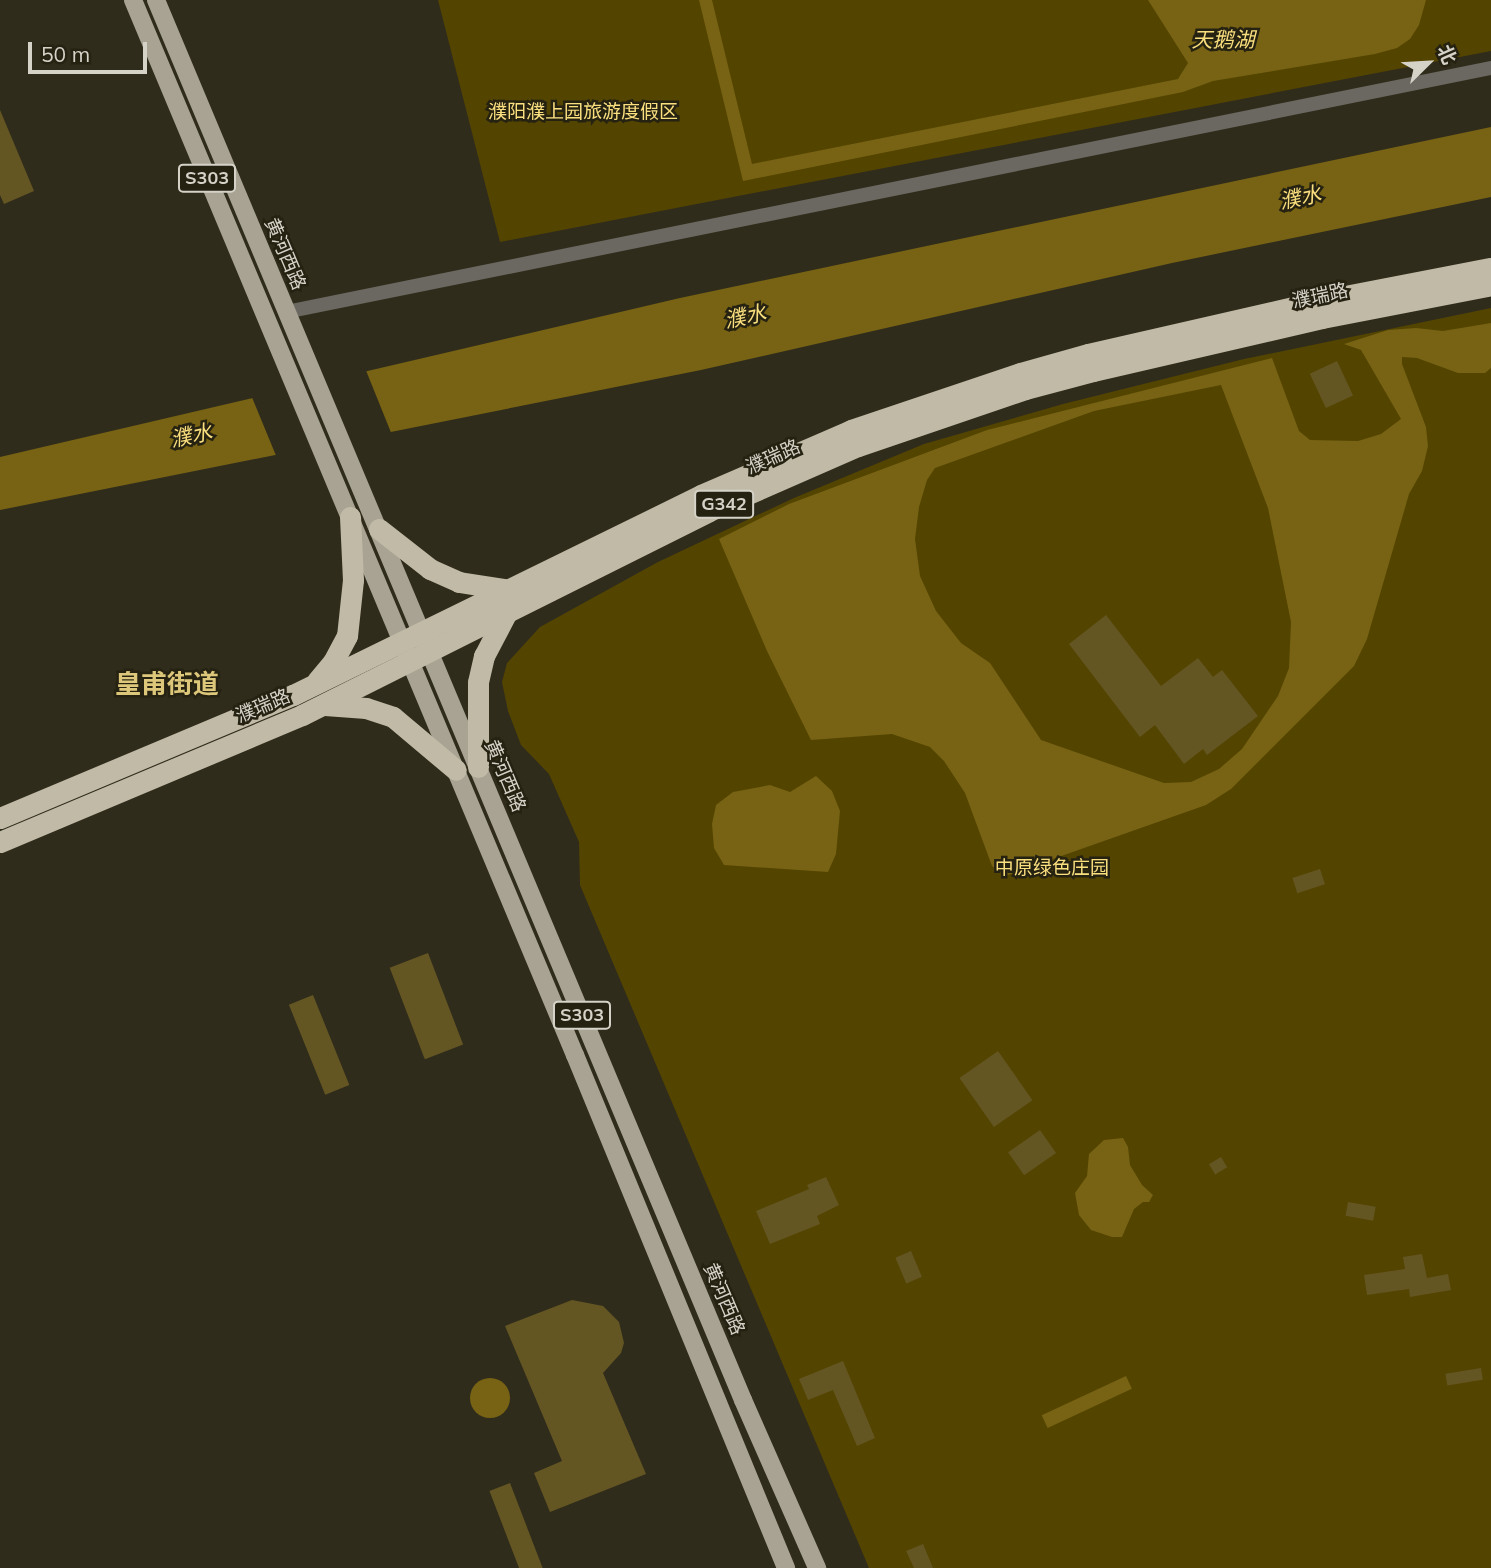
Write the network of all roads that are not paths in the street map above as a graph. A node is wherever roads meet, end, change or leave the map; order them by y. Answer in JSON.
{"nodes":[{"id":1,"x":133,"y":0,"type":"edge"},
{"id":2,"x":156,"y":0,"type":"edge"},
{"id":3,"x":1491,"y":68,"type":"edge"},
{"id":4,"x":1491,"y":268,"type":"edge"},
{"id":5,"x":1491,"y":285,"type":"edge"},
{"id":6,"x":286,"y":312,"type":"junction"},
{"id":7,"x":350,"y":517,"type":"junction"},
{"id":8,"x":379,"y":529,"type":"junction"},
{"id":9,"x":510,"y":590,"type":"junction"},
{"id":10,"x":507,"y":613,"type":"junction"},
{"id":11,"x":426,"y":642,"type":"junction"},
{"id":12,"x":407,"y":651,"type":"junction"},
{"id":13,"x":314,"y":685,"type":"junction"},
{"id":14,"x":323,"y":705,"type":"junction"},
{"id":15,"x":478,"y":767,"type":"junction"},
{"id":16,"x":456,"y":770,"type":"junction"},
{"id":17,"x":0,"y":818,"type":"edge"},
{"id":18,"x":0,"y":842,"type":"edge"},
{"id":19,"x":786,"y":1568,"type":"edge"},
{"id":20,"x":817,"y":1568,"type":"edge"}],
"edges":[{"from":1,"to":7,"type":"main road","number":"S303"},
{"from":2,"to":6,"type":"main road","name":"黄河西路","number":"S303"},
{"from":3,"to":6,"type":"street"},
{"from":4,"to":9,"type":"highway","name":"濮瑞路","number":"G342"},
{"from":5,"to":10,"type":"highway","name":"濮瑞路","number":"G342"},
{"from":6,"to":8,"type":"main road","name":"黄河西路","number":"S303"},
{"from":7,"to":12,"type":"main road","number":"S303"},
{"from":7,"to":13,"type":"highway"},
{"from":8,"to":9,"type":"highway"},
{"from":8,"to":11,"type":"main road","name":"黄河西路","number":"S303"},
{"from":9,"to":11,"type":"highway","name":"濮瑞路","number":"G342"},
{"from":10,"to":11,"type":"highway","name":"濮瑞路","number":"G342"},
{"from":10,"to":15,"type":"highway"},
{"from":11,"to":12,"type":"highway","name":"濮瑞路","number":"G342"},
{"from":11,"to":15,"type":"main road","name":"黄河西路","number":"S303"},
{"from":12,"to":13,"type":"highway","name":"濮瑞路","number":"G342"},
{"from":12,"to":14,"type":"highway","name":"濮瑞路","number":"G342"},
{"from":12,"to":16,"type":"main road","number":"S303"},
{"from":13,"to":17,"type":"highway","name":"濮瑞路","number":"G342"},
{"from":14,"to":16,"type":"highway"},
{"from":14,"to":18,"type":"highway","name":"濮瑞路","number":"G342"},
{"from":15,"to":20,"type":"main road","name":"黄河西路","number":"S303"},
{"from":16,"to":19,"type":"main road","number":"S303"}]}
